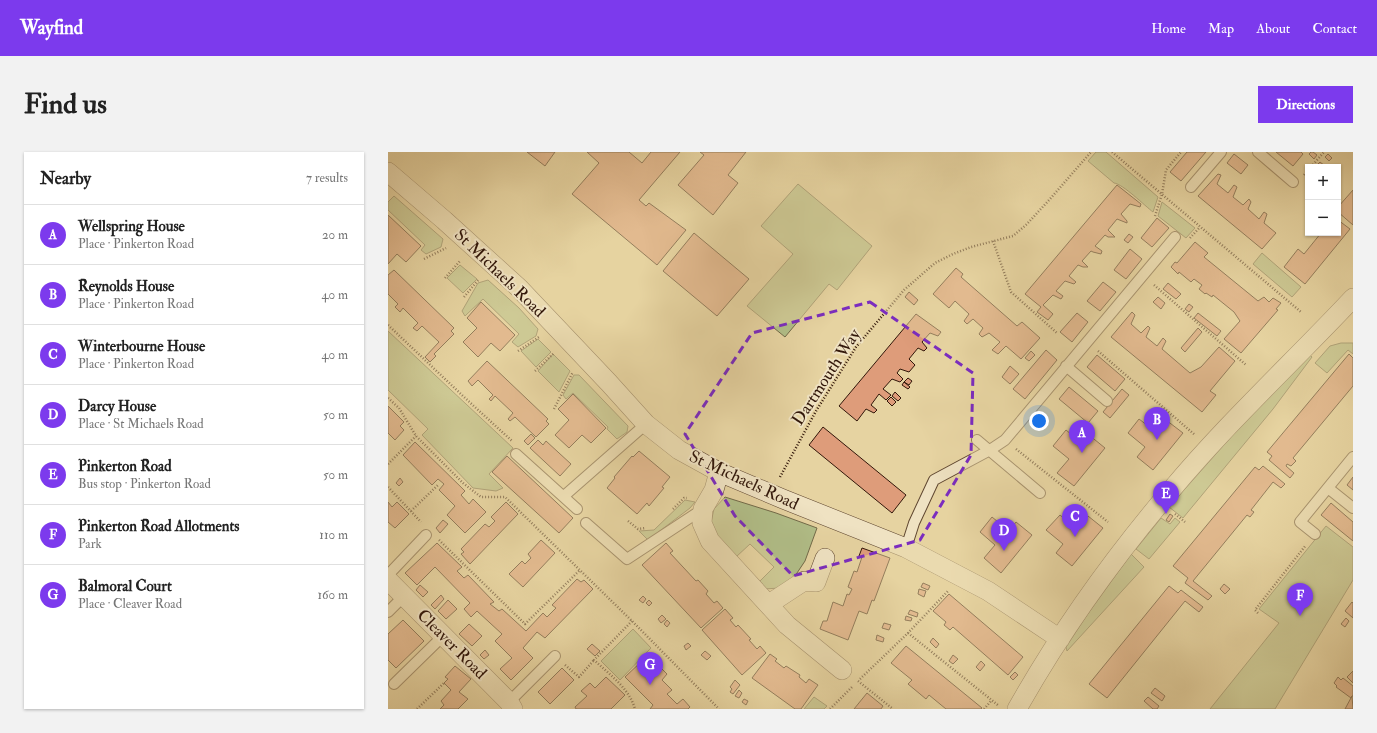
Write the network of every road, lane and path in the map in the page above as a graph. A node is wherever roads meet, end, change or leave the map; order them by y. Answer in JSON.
{"nodes":[{"id":1,"x":1091,"y":152,"type":"edge"},
{"id":2,"x":1112,"y":152,"type":"edge"},
{"id":3,"x":1181,"y":152,"type":"edge"},
{"id":4,"x":1221,"y":152,"type":"edge"},
{"id":5,"x":1258,"y":152,"type":"edge"},
{"id":6,"x":1324,"y":152,"type":"edge"},
{"id":7,"x":1314,"y":164,"type":"edge"},
{"id":8,"x":388,"y":172,"type":"edge"},
{"id":9,"x":1293,"y":182,"type":"dead end"},
{"id":10,"x":1191,"y":187,"type":"dead end"},
{"id":11,"x":1162,"y":194,"type":"junction"},
{"id":12,"x":1155,"y":216,"type":"dead end"},
{"id":13,"x":1174,"y":237,"type":"dead end"},
{"id":14,"x":993,"y":241,"type":"junction"},
{"id":15,"x":446,"y":248,"type":"dead end"},
{"id":16,"x":424,"y":259,"type":"dead end"},
{"id":17,"x":460,"y":262,"type":"dead end"},
{"id":18,"x":1142,"y":275,"type":"junction"},
{"id":19,"x":445,"y":278,"type":"dead end"},
{"id":20,"x":479,"y":279,"type":"dead end"},
{"id":21,"x":464,"y":297,"type":"dead end"},
{"id":22,"x":1350,"y":309,"type":"edge"},
{"id":23,"x":1301,"y":312,"type":"dead end"},
{"id":24,"x":388,"y":326,"type":"edge"},
{"id":25,"x":1057,"y":333,"type":"dead end"},
{"id":26,"x":541,"y":335,"type":"dead end"},
{"id":27,"x":518,"y":351,"type":"dead end"},
{"id":28,"x":1097,"y":351,"type":"dead end"},
{"id":29,"x":554,"y":352,"type":"dead end"},
{"id":30,"x":1246,"y":365,"type":"dead end"},
{"id":31,"x":1066,"y":366,"type":"junction"},
{"id":32,"x":535,"y":370,"type":"dead end"},
{"id":33,"x":573,"y":371,"type":"dead end"},
{"id":34,"x":388,"y":398,"type":"edge"},
{"id":35,"x":1107,"y":401,"type":"dead end"},
{"id":36,"x":554,"y":409,"type":"dead end"},
{"id":37,"x":646,"y":424,"type":"junction"},
{"id":38,"x":416,"y":436,"type":"junction"},
{"id":39,"x":1199,"y":438,"type":"dead end"},
{"id":40,"x":977,"y":440,"type":"dead end"},
{"id":41,"x":1005,"y":440,"type":"junction"},
{"id":42,"x":990,"y":450,"type":"junction"},
{"id":43,"x":516,"y":454,"type":"joint"},
{"id":44,"x":1353,"y":457,"type":"edge"},
{"id":45,"x":388,"y":464,"type":"edge"},
{"id":46,"x":719,"y":472,"type":"junction"},
{"id":47,"x":777,"y":483,"type":"dead end"},
{"id":48,"x":440,"y":484,"type":"dead end"},
{"id":49,"x":388,"y":487,"type":"edge"},
{"id":50,"x":1328,"y":488,"type":"junction"},
{"id":51,"x":1040,"y":493,"type":"dead end"},
{"id":52,"x":564,"y":496,"type":"junction"},
{"id":53,"x":1353,"y":508,"type":"edge"},
{"id":54,"x":577,"y":509,"type":"dead end"},
{"id":55,"x":703,"y":509,"type":"junction"},
{"id":56,"x":411,"y":511,"type":"junction"},
{"id":57,"x":1108,"y":522,"type":"dead end"},
{"id":58,"x":586,"y":523,"type":"dead end"},
{"id":59,"x":429,"y":532,"type":"junction"},
{"id":60,"x":1315,"y":534,"type":"joint"},
{"id":61,"x":906,"y":548,"type":"junction"},
{"id":62,"x":825,"y":558,"type":"dead end"},
{"id":63,"x":580,"y":570,"type":"junction"},
{"id":64,"x":388,"y":575,"type":"edge"},
{"id":65,"x":388,"y":580,"type":"edge"},
{"id":66,"x":948,"y":590,"type":"dead end"},
{"id":67,"x":404,"y":596,"type":"junction"},
{"id":68,"x":769,"y":604,"type":"junction"},
{"id":69,"x":388,"y":612,"type":"edge"},
{"id":70,"x":1258,"y":613,"type":"dead end"},
{"id":71,"x":632,"y":621,"type":"junction"},
{"id":72,"x":908,"y":633,"type":"junction"},
{"id":73,"x":443,"y":636,"type":"junction"},
{"id":74,"x":1060,"y":639,"type":"junction"},
{"id":75,"x":555,"y":656,"type":"joint"},
{"id":76,"x":594,"y":660,"type":"junction"},
{"id":77,"x":842,"y":670,"type":"dead end"},
{"id":78,"x":858,"y":681,"type":"junction"},
{"id":79,"x":444,"y":683,"type":"dead end"},
{"id":80,"x":394,"y":684,"type":"dead end"},
{"id":81,"x":991,"y":701,"type":"junction"},
{"id":82,"x":511,"y":705,"type":"edge"},
{"id":83,"x":1002,"y":708,"type":"edge"},
{"id":84,"x":417,"y":709,"type":"edge"},
{"id":85,"x":635,"y":709,"type":"edge"},
{"id":86,"x":719,"y":709,"type":"edge"},
{"id":87,"x":830,"y":709,"type":"edge"},
{"id":88,"x":893,"y":709,"type":"edge"},
{"id":89,"x":984,"y":709,"type":"edge"},
{"id":90,"x":1017,"y":709,"type":"edge"}],
"edges":[{"from":1,"to":14,"type":"path","name":"Dartmouth Way"},
{"from":2,"to":11,"type":"path"},
{"from":3,"to":11,"type":"path"},
{"from":4,"to":10,"type":"lane"},
{"from":5,"to":9,"type":"lane"},
{"from":6,"to":7,"type":"path"},
{"from":8,"to":37,"type":"street","name":"St Michaels Road"},
{"from":11,"to":12,"type":"path"},
{"from":11,"to":23,"type":"path"},
{"from":13,"to":18,"type":"lane"},
{"from":14,"to":25,"type":"path"},
{"from":14,"to":47,"type":"path","name":"Dartmouth Way"},
{"from":15,"to":16,"type":"path"},
{"from":17,"to":19,"type":"path"},
{"from":18,"to":30,"type":"path"},
{"from":18,"to":31,"type":"lane"},
{"from":20,"to":21,"type":"path"},
{"from":22,"to":74,"type":"street"},
{"from":24,"to":43,"type":"path"},
{"from":26,"to":27,"type":"path"},
{"from":28,"to":39,"type":"path"},
{"from":29,"to":32,"type":"path"},
{"from":31,"to":35,"type":"lane"},
{"from":31,"to":41,"type":"lane"},
{"from":33,"to":36,"type":"path"},
{"from":34,"to":38,"type":"path"},
{"from":37,"to":46,"type":"street","name":"St Michaels Road"},
{"from":37,"to":52,"type":"lane"},
{"from":38,"to":45,"type":"path"},
{"from":38,"to":63,"type":"path"},
{"from":40,"to":42,"type":"lane"},
{"from":41,"to":42,"type":"lane"},
{"from":41,"to":57,"type":"path"},
{"from":42,"to":51,"type":"lane"},
{"from":42,"to":61,"type":"lane"},
{"from":43,"to":52,"type":"lane"},
{"from":44,"to":50,"type":"lane"},
{"from":46,"to":55,"type":"street"},
{"from":46,"to":61,"type":"street","name":"St Michaels Road"},
{"from":48,"to":56,"type":"path"},
{"from":49,"to":56,"type":"path"},
{"from":50,"to":53,"type":"lane"},
{"from":50,"to":60,"type":"lane"},
{"from":52,"to":54,"type":"lane"},
{"from":55,"to":58,"type":"lane"},
{"from":55,"to":68,"type":"street"},
{"from":56,"to":59,"type":"path"},
{"from":59,"to":63,"type":"path"},
{"from":59,"to":64,"type":"lane"},
{"from":60,"to":70,"type":"path"},
{"from":61,"to":74,"type":"street","name":"St Michaels Road"},
{"from":62,"to":68,"type":"street"},
{"from":63,"to":71,"type":"path"},
{"from":65,"to":67,"type":"street","name":"Cleaver Road"},
{"from":66,"to":72,"type":"path"},
{"from":67,"to":69,"type":"lane"},
{"from":67,"to":73,"type":"street","name":"Cleaver Road"},
{"from":68,"to":77,"type":"street"},
{"from":71,"to":76,"type":"path"},
{"from":71,"to":86,"type":"path"},
{"from":72,"to":78,"type":"path"},
{"from":72,"to":81,"type":"path"},
{"from":73,"to":80,"type":"lane"},
{"from":73,"to":82,"type":"street","name":"Cleaver Road"},
{"from":74,"to":90,"type":"street"},
{"from":75,"to":76,"type":"path"},
{"from":75,"to":82,"type":"lane"},
{"from":76,"to":85,"type":"path"},
{"from":78,"to":87,"type":"path"},
{"from":78,"to":88,"type":"path"},
{"from":79,"to":84,"type":"path"},
{"from":81,"to":83,"type":"path"},
{"from":81,"to":89,"type":"path"}]}
